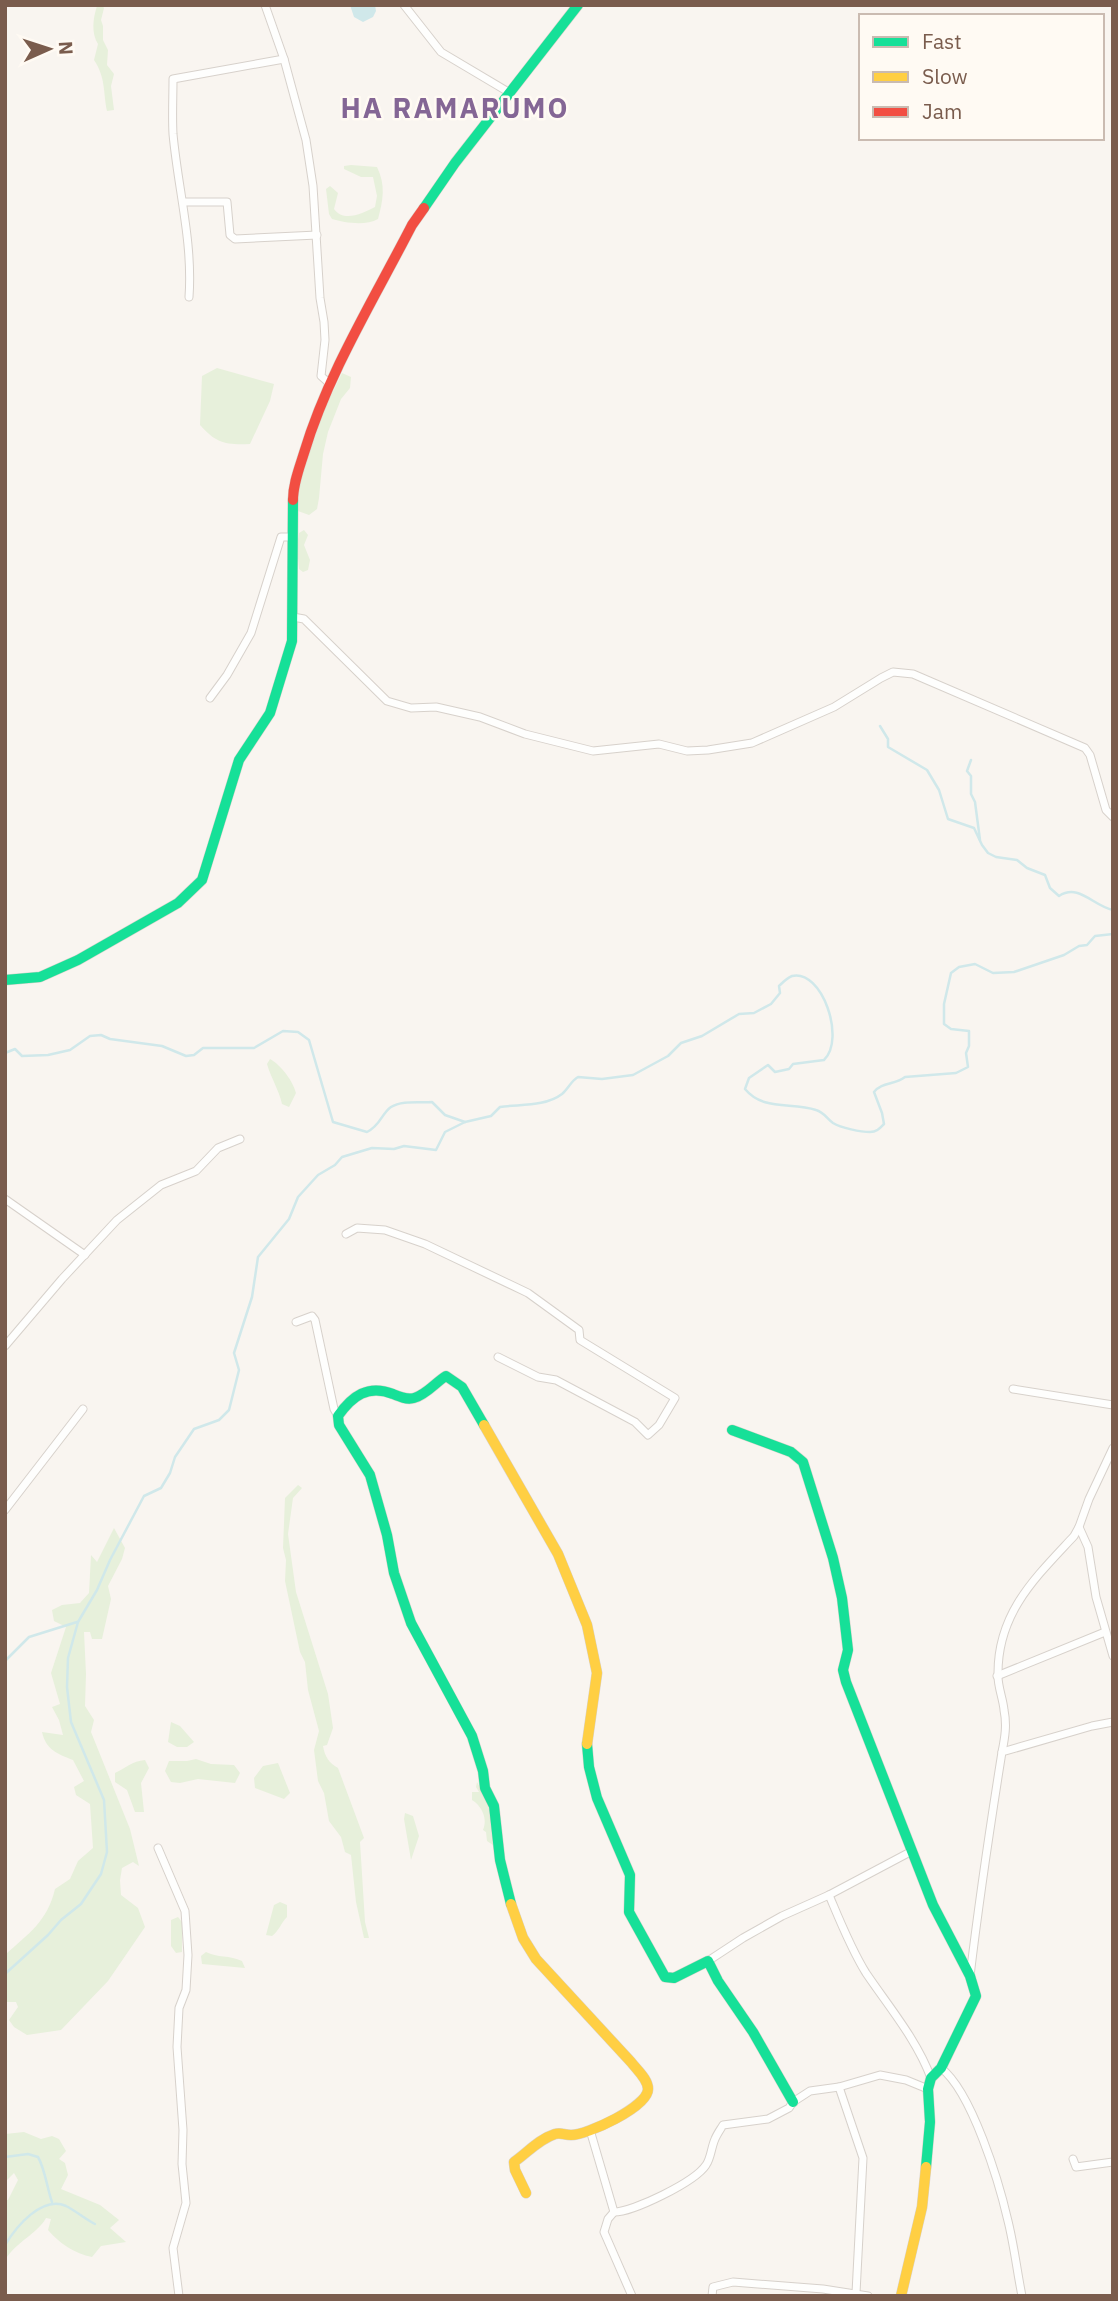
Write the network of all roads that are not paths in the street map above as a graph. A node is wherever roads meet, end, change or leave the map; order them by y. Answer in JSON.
{"nodes":[{"id":1,"x":265,"y":5,"type":"edge"},
{"id":2,"x":404,"y":5,"type":"edge"},
{"id":3,"x":578,"y":5,"type":"edge"},
{"id":4,"x":284,"y":59,"type":"junction"},
{"id":5,"x":510,"y":93,"type":"junction"},
{"id":6,"x":183,"y":202,"type":"junction"},
{"id":7,"x":317,"y":235,"type":"junction"},
{"id":8,"x":189,"y":297,"type":"dead end"},
{"id":9,"x":330,"y":384,"type":"junction"},
{"id":10,"x":292,"y":537,"type":"junction"},
{"id":11,"x":293,"y":617,"type":"junction"},
{"id":12,"x":210,"y":698,"type":"dead end"},
{"id":13,"x":1113,"y":817,"type":"edge"},
{"id":14,"x":5,"y":980,"type":"edge"},
{"id":15,"x":240,"y":1139,"type":"dead end"},
{"id":16,"x":5,"y":1199,"type":"edge"},
{"id":17,"x":346,"y":1234,"type":"dead end"},
{"id":18,"x":85,"y":1255,"type":"junction"},
{"id":19,"x":296,"y":1322,"type":"dead end"},
{"id":20,"x":5,"y":1346,"type":"edge"},
{"id":21,"x":498,"y":1357,"type":"dead end"},
{"id":22,"x":1013,"y":1389,"type":"dead end"},
{"id":23,"x":1113,"y":1405,"type":"edge"},
{"id":24,"x":83,"y":1409,"type":"dead end"},
{"id":25,"x":338,"y":1416,"type":"junction"},
{"id":26,"x":733,"y":1430,"type":"dead end"},
{"id":27,"x":1113,"y":1448,"type":"edge"},
{"id":28,"x":5,"y":1510,"type":"edge"},
{"id":29,"x":1079,"y":1527,"type":"junction"},
{"id":30,"x":1105,"y":1632,"type":"junction"},
{"id":31,"x":1113,"y":1656,"type":"edge"},
{"id":32,"x":997,"y":1676,"type":"junction"},
{"id":33,"x":1113,"y":1723,"type":"edge"},
{"id":34,"x":1002,"y":1752,"type":"junction"},
{"id":35,"x":158,"y":1848,"type":"dead end"},
{"id":36,"x":912,"y":1852,"type":"junction"},
{"id":37,"x":829,"y":1895,"type":"junction"},
{"id":38,"x":708,"y":1961,"type":"junction"},
{"id":39,"x":970,"y":1976,"type":"junction"},
{"id":40,"x":941,"y":2068,"type":"junction"},
{"id":41,"x":930,"y":2084,"type":"junction"},
{"id":42,"x":839,"y":2087,"type":"junction"},
{"id":43,"x":793,"y":2102,"type":"junction"},
{"id":44,"x":590,"y":2130,"type":"junction"},
{"id":45,"x":1073,"y":2159,"type":"dead end"},
{"id":46,"x":1113,"y":2162,"type":"edge"},
{"id":47,"x":526,"y":2193,"type":"dead end"},
{"id":48,"x":614,"y":2212,"type":"junction"},
{"id":49,"x":856,"y":2293,"type":"junction"},
{"id":50,"x":179,"y":2296,"type":"edge"},
{"id":51,"x":632,"y":2296,"type":"edge"},
{"id":52,"x":712,"y":2296,"type":"edge"},
{"id":53,"x":869,"y":2296,"type":"edge"},
{"id":54,"x":901,"y":2296,"type":"edge"},
{"id":55,"x":1022,"y":2296,"type":"edge"}],
"edges":[{"from":1,"to":4,"type":"street"},
{"from":2,"to":5,"type":"street"},
{"from":3,"to":5,"type":"street"},
{"from":4,"to":6,"type":"street"},
{"from":4,"to":7,"type":"street"},
{"from":5,"to":9,"type":"street"},
{"from":6,"to":7,"type":"street"},
{"from":6,"to":8,"type":"street"},
{"from":7,"to":9,"type":"street"},
{"from":9,"to":10,"type":"street"},
{"from":10,"to":11,"type":"street"},
{"from":10,"to":12,"type":"street"},
{"from":11,"to":13,"type":"street"},
{"from":11,"to":14,"type":"street"},
{"from":15,"to":18,"type":"street"},
{"from":16,"to":18,"type":"street"},
{"from":17,"to":21,"type":"street"},
{"from":18,"to":20,"type":"street"},
{"from":19,"to":25,"type":"street"},
{"from":22,"to":23,"type":"street"},
{"from":24,"to":28,"type":"street"},
{"from":25,"to":38,"type":"street"},
{"from":25,"to":44,"type":"street"},
{"from":26,"to":36,"type":"street"},
{"from":27,"to":29,"type":"street"},
{"from":29,"to":30,"type":"street"},
{"from":29,"to":32,"type":"street"},
{"from":30,"to":31,"type":"street"},
{"from":30,"to":32,"type":"street"},
{"from":32,"to":34,"type":"street"},
{"from":33,"to":34,"type":"street"},
{"from":34,"to":39,"type":"street"},
{"from":35,"to":50,"type":"street"},
{"from":36,"to":37,"type":"street"},
{"from":36,"to":39,"type":"street"},
{"from":37,"to":38,"type":"street"},
{"from":37,"to":41,"type":"street"},
{"from":38,"to":43,"type":"street"},
{"from":39,"to":40,"type":"street"},
{"from":40,"to":41,"type":"street"},
{"from":40,"to":55,"type":"street"},
{"from":41,"to":42,"type":"street"},
{"from":41,"to":54,"type":"street"},
{"from":42,"to":43,"type":"street"},
{"from":42,"to":49,"type":"street"},
{"from":43,"to":48,"type":"street"},
{"from":44,"to":47,"type":"street"},
{"from":44,"to":48,"type":"street"},
{"from":45,"to":46,"type":"street"},
{"from":48,"to":51,"type":"street"},
{"from":49,"to":52,"type":"street"},
{"from":49,"to":53,"type":"street"}]}
